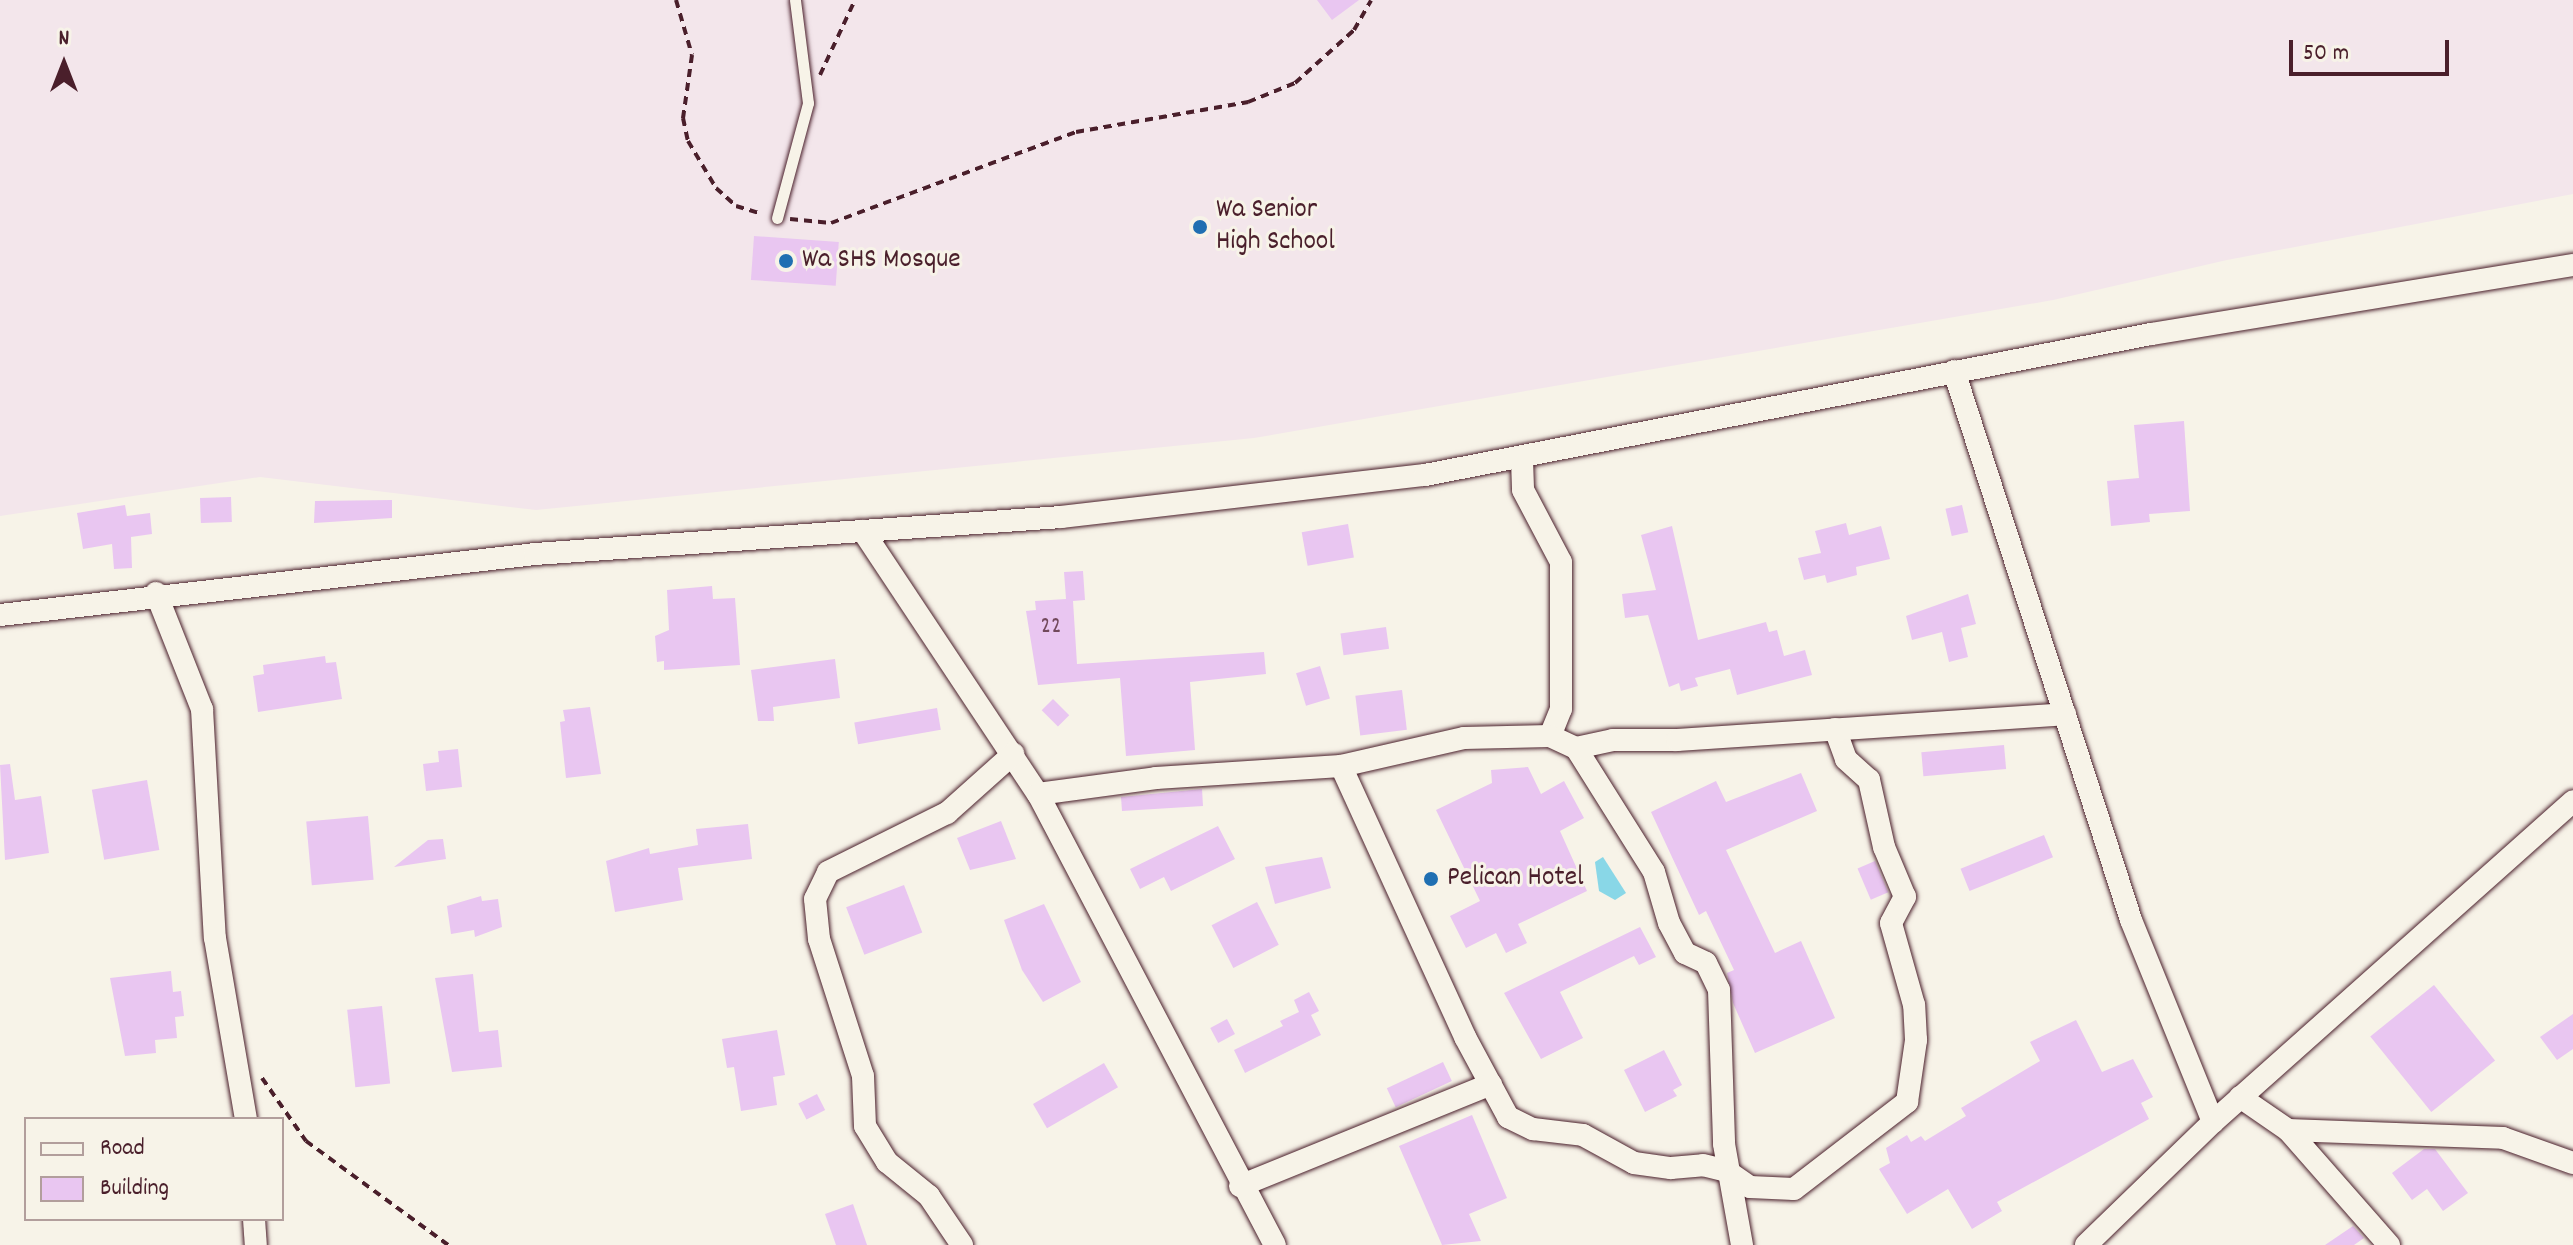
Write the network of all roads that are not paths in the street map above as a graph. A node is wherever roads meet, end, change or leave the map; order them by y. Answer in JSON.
{"nodes":[{"id":1,"x":795,"y":0,"type":"edge"},
{"id":2,"x":777,"y":218,"type":"road end"},
{"id":3,"x":2573,"y":265,"type":"edge"},
{"id":4,"x":1954,"y":371,"type":"junction"},
{"id":5,"x":1522,"y":460,"type":"junction"},
{"id":6,"x":863,"y":531,"type":"junction"},
{"id":7,"x":156,"y":593,"type":"junction"},
{"id":8,"x":0,"y":615,"type":"edge"},
{"id":9,"x":2065,"y":714,"type":"junction"},
{"id":10,"x":1835,"y":729,"type":"junction"},
{"id":11,"x":1550,"y":736,"type":"junction"},
{"id":12,"x":1576,"y":748,"type":"junction"},
{"id":13,"x":1013,"y":754,"type":"junction"},
{"id":14,"x":1341,"y":766,"type":"junction"},
{"id":15,"x":1038,"y":794,"type":"junction"},
{"id":16,"x":2573,"y":801,"type":"edge"},
{"id":17,"x":1491,"y":1084,"type":"junction"},
{"id":18,"x":2240,"y":1097,"type":"junction"},
{"id":19,"x":246,"y":1117,"type":"edge"},
{"id":20,"x":2213,"y":1122,"type":"junction"},
{"id":21,"x":2288,"y":1130,"type":"junction"},
{"id":22,"x":2573,"y":1163,"type":"edge"},
{"id":23,"x":1727,"y":1171,"type":"junction"},
{"id":24,"x":1240,"y":1186,"type":"junction"},
{"id":25,"x":254,"y":1221,"type":"edge"},
{"id":26,"x":256,"y":1245,"type":"edge"},
{"id":27,"x":962,"y":1245,"type":"edge"},
{"id":28,"x":1275,"y":1245,"type":"edge"},
{"id":29,"x":1742,"y":1245,"type":"edge"},
{"id":30,"x":2086,"y":1245,"type":"edge"},
{"id":31,"x":2389,"y":1245,"type":"edge"}],
"edges":[{"from":1,"to":2,"type":"lane"},
{"from":3,"to":4,"type":"street"},
{"from":4,"to":5,"type":"street"},
{"from":4,"to":9,"type":"street"},
{"from":5,"to":6,"type":"street"},
{"from":5,"to":11,"type":"street"},
{"from":6,"to":7,"type":"street"},
{"from":6,"to":13,"type":"street"},
{"from":7,"to":8,"type":"street"},
{"from":7,"to":19,"type":"street"},
{"from":9,"to":10,"type":"street"},
{"from":9,"to":20,"type":"street"},
{"from":10,"to":12,"type":"street"},
{"from":10,"to":23,"type":"street"},
{"from":11,"to":12,"type":"street"},
{"from":11,"to":14,"type":"street"},
{"from":12,"to":23,"type":"street"},
{"from":13,"to":15,"type":"street"},
{"from":13,"to":27,"type":"street"},
{"from":14,"to":15,"type":"street"},
{"from":14,"to":17,"type":"street"},
{"from":15,"to":24,"type":"street"},
{"from":16,"to":18,"type":"street"},
{"from":17,"to":23,"type":"street"},
{"from":17,"to":24,"type":"street"},
{"from":18,"to":20,"type":"street"},
{"from":18,"to":21,"type":"street"},
{"from":20,"to":30,"type":"street"},
{"from":21,"to":22,"type":"street"},
{"from":21,"to":31,"type":"street"},
{"from":23,"to":29,"type":"street"},
{"from":24,"to":28,"type":"street"},
{"from":25,"to":26,"type":"street"}]}
